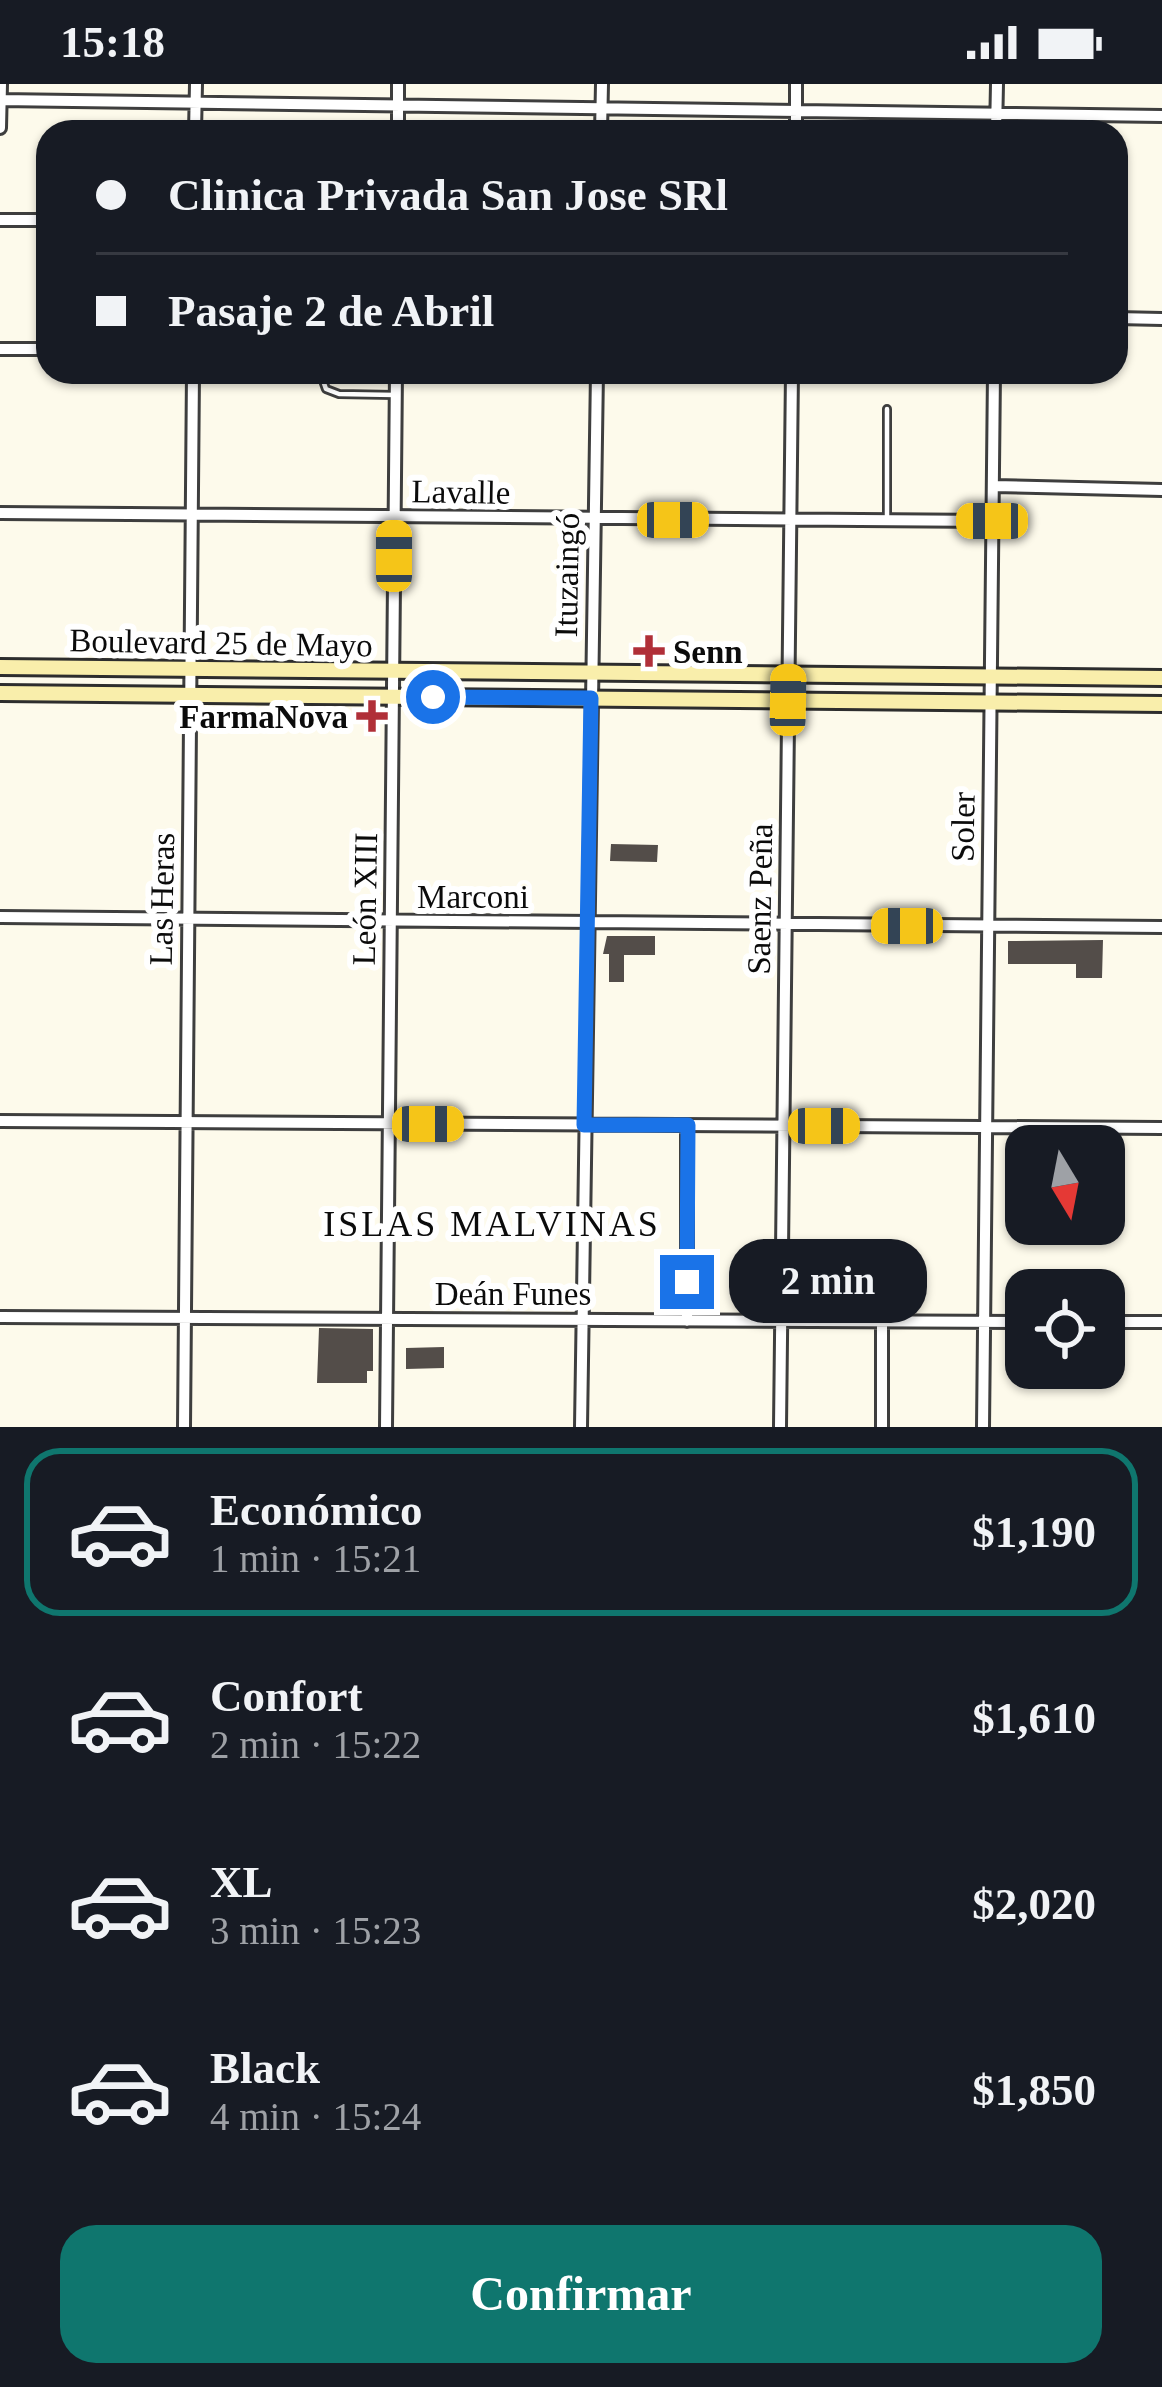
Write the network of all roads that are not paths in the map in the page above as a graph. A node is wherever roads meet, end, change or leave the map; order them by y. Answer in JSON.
{"nodes":[{"id":1,"x":1,"y":84,"type":"edge"},
{"id":2,"x":196,"y":84,"type":"edge"},
{"id":3,"x":398,"y":84,"type":"edge"},
{"id":4,"x":602,"y":84,"type":"edge"},
{"id":5,"x":796,"y":84,"type":"edge"},
{"id":6,"x":997,"y":84,"type":"edge"},
{"id":7,"x":0,"y":100,"type":"edge"},
{"id":8,"x":196,"y":101,"type":"junction"},
{"id":9,"x":398,"y":103,"type":"junction"},
{"id":10,"x":602,"y":106,"type":"junction"},
{"id":11,"x":796,"y":110,"type":"junction"},
{"id":12,"x":996,"y":113,"type":"junction"},
{"id":13,"x":1162,"y":116,"type":"edge"},
{"id":14,"x":195,"y":120,"type":"edge"},
{"id":15,"x":398,"y":120,"type":"edge"},
{"id":16,"x":601,"y":120,"type":"edge"},
{"id":17,"x":796,"y":120,"type":"edge"},
{"id":18,"x":996,"y":120,"type":"edge"},
{"id":19,"x":0,"y":128,"type":"edge"},
{"id":20,"x":0,"y":220,"type":"edge"},
{"id":21,"x":36,"y":220,"type":"edge"},
{"id":22,"x":1128,"y":319,"type":"edge"},
{"id":23,"x":1162,"y":319,"type":"edge"},
{"id":24,"x":0,"y":349,"type":"edge"},
{"id":25,"x":36,"y":349,"type":"edge"},
{"id":26,"x":193,"y":384,"type":"edge"},
{"id":27,"x":324,"y":384,"type":"edge"},
{"id":28,"x":395,"y":384,"type":"edge"},
{"id":29,"x":597,"y":384,"type":"edge"},
{"id":30,"x":792,"y":384,"type":"edge"},
{"id":31,"x":994,"y":384,"type":"edge"},
{"id":32,"x":395,"y":395,"type":"junction"},
{"id":33,"x":887,"y":409,"type":"dead end"},
{"id":34,"x":993,"y":486,"type":"junction"},
{"id":35,"x":1162,"y":490,"type":"edge"},
{"id":36,"x":0,"y":513,"type":"edge"},
{"id":37,"x":191,"y":515,"type":"junction"},
{"id":38,"x":394,"y":517,"type":"junction"},
{"id":39,"x":594,"y":520,"type":"junction"},
{"id":40,"x":790,"y":520,"type":"junction"},
{"id":41,"x":887,"y":520,"type":"junction"},
{"id":42,"x":992,"y":521,"type":"junction"},
{"id":43,"x":0,"y":667,"type":"edge"},
{"id":44,"x":190,"y":669,"type":"junction"},
{"id":45,"x":393,"y":671,"type":"junction"},
{"id":46,"x":592,"y":673,"type":"junction"},
{"id":47,"x":788,"y":675,"type":"junction"},
{"id":48,"x":991,"y":676,"type":"junction"},
{"id":49,"x":1162,"y":678,"type":"edge"},
{"id":50,"x":0,"y":693,"type":"edge"},
{"id":51,"x":190,"y":694,"type":"junction"},
{"id":52,"x":393,"y":696,"type":"junction"},
{"id":53,"x":591,"y":698,"type":"junction"},
{"id":54,"x":788,"y":700,"type":"junction"},
{"id":55,"x":991,"y":702,"type":"junction"},
{"id":56,"x":1162,"y":704,"type":"edge"},
{"id":57,"x":0,"y":917,"type":"edge"},
{"id":58,"x":188,"y":920,"type":"junction"},
{"id":59,"x":391,"y":922,"type":"junction"},
{"id":60,"x":587,"y":924,"type":"junction"},
{"id":61,"x":786,"y":925,"type":"junction"},
{"id":62,"x":988,"y":926,"type":"junction"},
{"id":63,"x":1162,"y":928,"type":"edge"},
{"id":64,"x":0,"y":1120,"type":"edge"},
{"id":65,"x":186,"y":1122,"type":"junction"},
{"id":66,"x":389,"y":1123,"type":"junction"},
{"id":67,"x":584,"y":1125,"type":"junction"},
{"id":68,"x":688,"y":1125,"type":"junction"},
{"id":69,"x":784,"y":1126,"type":"junction"},
{"id":70,"x":986,"y":1127,"type":"junction"},
{"id":71,"x":1162,"y":1129,"type":"edge"},
{"id":72,"x":0,"y":1318,"type":"edge"},
{"id":73,"x":184,"y":1318,"type":"junction"},
{"id":74,"x":387,"y":1319,"type":"junction"},
{"id":75,"x":582,"y":1320,"type":"junction"},
{"id":76,"x":687,"y":1321,"type":"junction"},
{"id":77,"x":782,"y":1321,"type":"junction"},
{"id":78,"x":882,"y":1322,"type":"junction"},
{"id":79,"x":984,"y":1322,"type":"junction"},
{"id":80,"x":1005,"y":1322,"type":"edge"},
{"id":81,"x":1125,"y":1322,"type":"edge"},
{"id":82,"x":1162,"y":1322,"type":"edge"},
{"id":83,"x":184,"y":1427,"type":"edge"},
{"id":84,"x":386,"y":1427,"type":"edge"},
{"id":85,"x":581,"y":1427,"type":"edge"},
{"id":86,"x":780,"y":1427,"type":"edge"},
{"id":87,"x":882,"y":1427,"type":"edge"},
{"id":88,"x":983,"y":1427,"type":"edge"}],
"edges":[{"from":1,"to":7,"type":"street"},
{"from":2,"to":8,"type":"street"},
{"from":3,"to":9,"type":"street"},
{"from":4,"to":10,"type":"street"},
{"from":5,"to":11,"type":"street"},
{"from":6,"to":12,"type":"street"},
{"from":7,"to":8,"type":"street"},
{"from":7,"to":19,"type":"street"},
{"from":8,"to":9,"type":"street"},
{"from":8,"to":14,"type":"street"},
{"from":9,"to":10,"type":"street"},
{"from":9,"to":15,"type":"street"},
{"from":10,"to":11,"type":"street"},
{"from":10,"to":16,"type":"street"},
{"from":11,"to":12,"type":"street"},
{"from":11,"to":17,"type":"street"},
{"from":12,"to":13,"type":"street"},
{"from":12,"to":18,"type":"street"},
{"from":20,"to":21,"type":"street"},
{"from":22,"to":23,"type":"street"},
{"from":24,"to":25,"type":"street"},
{"from":26,"to":37,"type":"street","name":"Las Heras"},
{"from":27,"to":32,"type":"lane"},
{"from":28,"to":32,"type":"street","name":"León XIII"},
{"from":29,"to":39,"type":"street","name":"Ituzaingó"},
{"from":30,"to":40,"type":"street","name":"Saenz Peña"},
{"from":31,"to":34,"type":"street","name":"Soler"},
{"from":32,"to":38,"type":"street","name":"León XIII"},
{"from":33,"to":41,"type":"lane"},
{"from":34,"to":35,"type":"street"},
{"from":34,"to":42,"type":"street","name":"Soler"},
{"from":36,"to":37,"type":"street","name":"Lavalle"},
{"from":37,"to":38,"type":"street","name":"Lavalle"},
{"from":37,"to":44,"type":"street","name":"Las Heras"},
{"from":38,"to":39,"type":"street","name":"Lavalle"},
{"from":38,"to":45,"type":"street","name":"León XIII"},
{"from":39,"to":40,"type":"street","name":"Lavalle"},
{"from":39,"to":46,"type":"street","name":"Ituzaingó"},
{"from":40,"to":41,"type":"street","name":"Lavalle"},
{"from":40,"to":47,"type":"street","name":"Saenz Peña"},
{"from":41,"to":42,"type":"street","name":"Lavalle"},
{"from":42,"to":48,"type":"street","name":"Soler"},
{"from":43,"to":44,"type":"street","name":"Boulevard 25 de Mayo"},
{"from":44,"to":45,"type":"street","name":"Boulevard 25 de Mayo"},
{"from":44,"to":51,"type":"street","name":"Las Heras"},
{"from":45,"to":46,"type":"street","name":"Boulevard 25 de Mayo"},
{"from":45,"to":52,"type":"street","name":"León XIII"},
{"from":46,"to":47,"type":"street","name":"Boulevard 25 de Mayo"},
{"from":46,"to":53,"type":"street","name":"Ituzaingó"},
{"from":47,"to":48,"type":"street","name":"Boulevard 25 de Mayo"},
{"from":47,"to":54,"type":"street","name":"Saenz Peña"},
{"from":48,"to":49,"type":"street","name":"Boulevard 25 de Mayo"},
{"from":48,"to":55,"type":"street","name":"Soler"},
{"from":50,"to":51,"type":"street","name":"Boulevard 25 de Mayo"},
{"from":51,"to":52,"type":"street","name":"Boulevard 25 de Mayo"},
{"from":51,"to":58,"type":"street","name":"Las Heras"},
{"from":52,"to":53,"type":"street","name":"Boulevard 25 de Mayo"},
{"from":52,"to":59,"type":"street","name":"León XIII"},
{"from":53,"to":54,"type":"street","name":"Boulevard 25 de Mayo"},
{"from":53,"to":60,"type":"street","name":"Ituzaingó"},
{"from":54,"to":55,"type":"street","name":"Boulevard 25 de Mayo"},
{"from":54,"to":61,"type":"street","name":"Saenz Peña"},
{"from":55,"to":56,"type":"street","name":"Boulevard 25 de Mayo"},
{"from":55,"to":62,"type":"street","name":"Soler"},
{"from":57,"to":58,"type":"street","name":"Marconi"},
{"from":58,"to":59,"type":"street","name":"Marconi"},
{"from":58,"to":65,"type":"street","name":"Las Heras"},
{"from":59,"to":60,"type":"street","name":"Marconi"},
{"from":59,"to":66,"type":"street","name":"León XIII"},
{"from":60,"to":61,"type":"street","name":"Marconi"},
{"from":60,"to":67,"type":"street","name":"Ituzaingó"},
{"from":61,"to":62,"type":"street","name":"Marconi"},
{"from":61,"to":69,"type":"street","name":"Saenz Peña"},
{"from":62,"to":63,"type":"street","name":"Marconi"},
{"from":62,"to":70,"type":"street","name":"Soler"},
{"from":64,"to":65,"type":"street"},
{"from":65,"to":66,"type":"street"},
{"from":65,"to":73,"type":"street","name":"Las Heras"},
{"from":66,"to":67,"type":"street"},
{"from":66,"to":74,"type":"street","name":"León XIII"},
{"from":67,"to":68,"type":"street"},
{"from":67,"to":75,"type":"street","name":"Ituzaingó"},
{"from":68,"to":69,"type":"street"},
{"from":68,"to":76,"type":"street"},
{"from":69,"to":70,"type":"street"},
{"from":69,"to":77,"type":"street","name":"Saenz Peña"},
{"from":70,"to":71,"type":"street"},
{"from":70,"to":79,"type":"street","name":"Soler"},
{"from":72,"to":73,"type":"street","name":"Deán Funes"},
{"from":73,"to":74,"type":"street","name":"Deán Funes"},
{"from":73,"to":83,"type":"street","name":"Las Heras"},
{"from":74,"to":75,"type":"street","name":"Deán Funes"},
{"from":74,"to":84,"type":"street","name":"León XIII"},
{"from":75,"to":76,"type":"street","name":"Deán Funes"},
{"from":75,"to":85,"type":"street","name":"Ituzaingó"},
{"from":76,"to":77,"type":"street","name":"Deán Funes"},
{"from":77,"to":78,"type":"street","name":"Deán Funes"},
{"from":77,"to":86,"type":"street","name":"Saenz Peña"},
{"from":78,"to":79,"type":"street","name":"Deán Funes"},
{"from":78,"to":87,"type":"street"},
{"from":79,"to":80,"type":"street","name":"Deán Funes"},
{"from":79,"to":88,"type":"street","name":"Soler"},
{"from":81,"to":82,"type":"street"}]}
